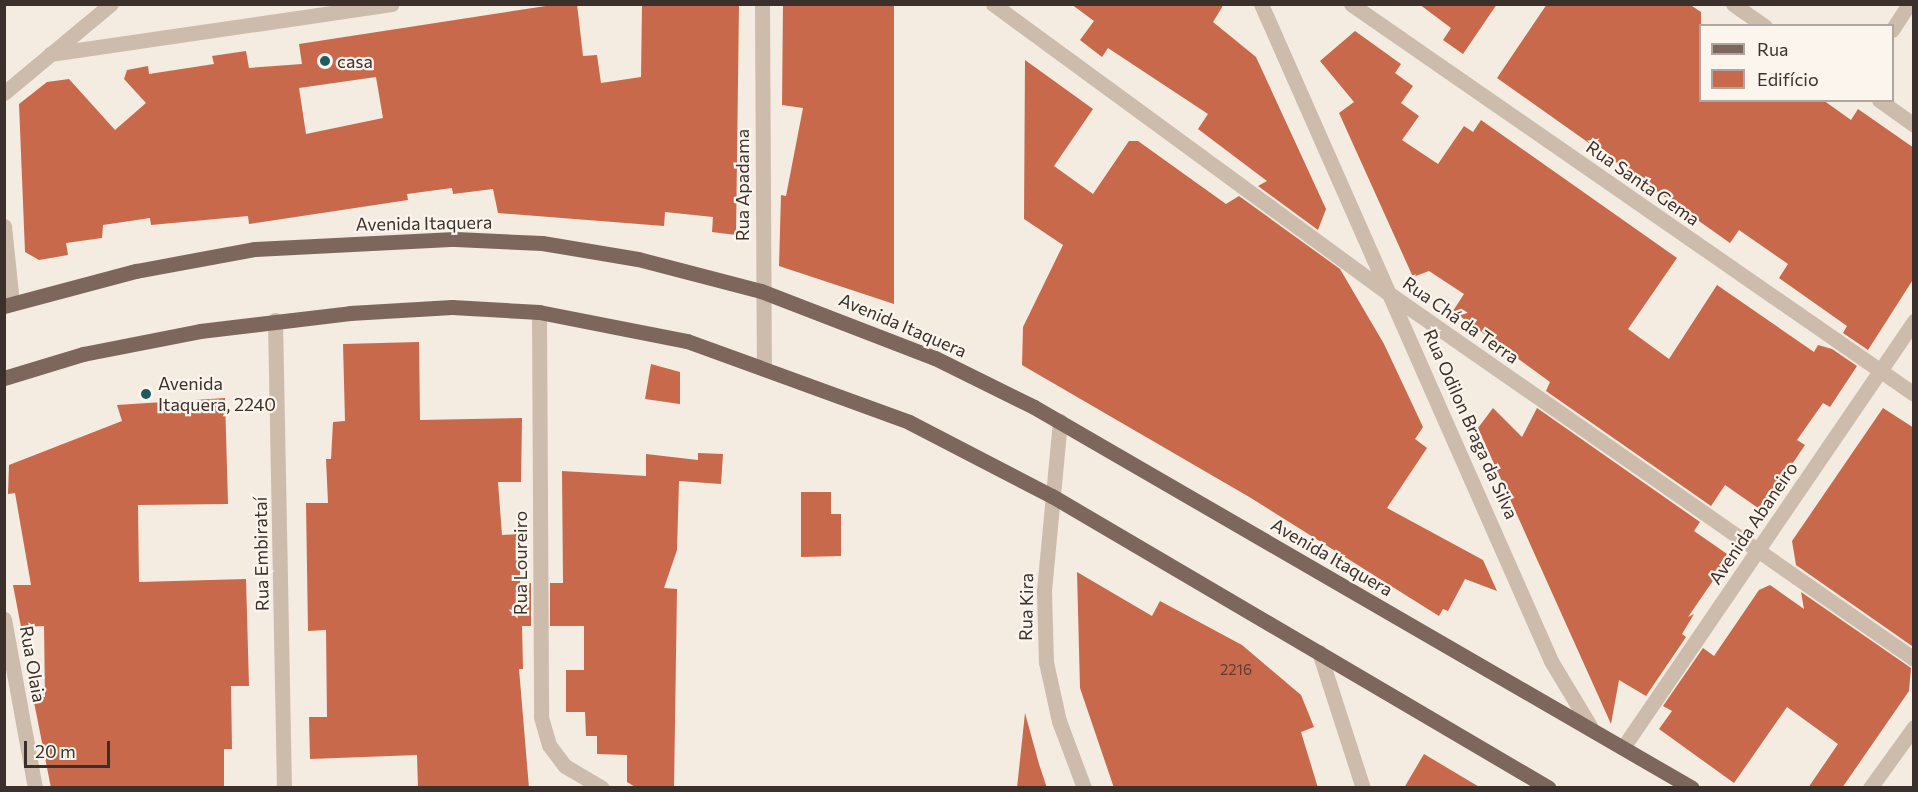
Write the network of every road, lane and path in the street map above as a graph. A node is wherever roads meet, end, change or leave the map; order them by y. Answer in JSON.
{"nodes":[{"id":1,"x":111,"y":4,"type":"edge"},
{"id":2,"x":391,"y":4,"type":"edge"},
{"id":3,"x":762,"y":4,"type":"edge"},
{"id":4,"x":993,"y":4,"type":"edge"},
{"id":5,"x":1261,"y":4,"type":"edge"},
{"id":6,"x":1351,"y":4,"type":"edge"},
{"id":7,"x":1733,"y":4,"type":"edge"},
{"id":8,"x":1909,"y":4,"type":"edge"},
{"id":9,"x":1762,"y":24,"type":"edge"},
{"id":10,"x":1894,"y":28,"type":"edge"},
{"id":11,"x":50,"y":54,"type":"junction"},
{"id":12,"x":4,"y":93,"type":"edge"},
{"id":13,"x":1882,"y":102,"type":"edge"},
{"id":14,"x":1914,"y":124,"type":"edge"},
{"id":15,"x":4,"y":226,"type":"edge"},
{"id":16,"x":761,"y":291,"type":"junction"},
{"id":17,"x":1391,"y":295,"type":"junction"},
{"id":18,"x":8,"y":305,"type":"edge"},
{"id":19,"x":539,"y":312,"type":"junction"},
{"id":20,"x":275,"y":320,"type":"junction"},
{"id":21,"x":1914,"y":321,"type":"edge"},
{"id":22,"x":764,"y":365,"type":"junction"},
{"id":23,"x":1880,"y":371,"type":"junction"},
{"id":24,"x":4,"y":378,"type":"edge"},
{"id":25,"x":1914,"y":394,"type":"edge"},
{"id":26,"x":1059,"y":421,"type":"junction"},
{"id":27,"x":1052,"y":496,"type":"junction"},
{"id":28,"x":1758,"y":551,"type":"junction"},
{"id":29,"x":4,"y":619,"type":"edge"},
{"id":30,"x":1319,"y":652,"type":"junction"},
{"id":31,"x":1914,"y":659,"type":"edge"},
{"id":32,"x":1590,"y":726,"type":"junction"},
{"id":33,"x":1914,"y":727,"type":"edge"},
{"id":34,"x":1624,"y":746,"type":"junction"},
{"id":35,"x":35,"y":788,"type":"edge"},
{"id":36,"x":284,"y":788,"type":"edge"},
{"id":37,"x":602,"y":788,"type":"edge"},
{"id":38,"x":1083,"y":788,"type":"edge"},
{"id":39,"x":1363,"y":788,"type":"edge"},
{"id":40,"x":1549,"y":788,"type":"edge"},
{"id":41,"x":1692,"y":788,"type":"edge"},
{"id":42,"x":1870,"y":788,"type":"edge"}],
"edges":[{"from":1,"to":11,"type":"street"},
{"from":2,"to":11,"type":"street"},
{"from":3,"to":16,"type":"street","name":"Rua Apadama"},
{"from":4,"to":17,"type":"street","name":"Rua Chá da Terra"},
{"from":5,"to":17,"type":"street","name":"Rua Odilon Braga da Silva"},
{"from":6,"to":23,"type":"street","name":"Rua Santa Gema"},
{"from":7,"to":9,"type":"street"},
{"from":8,"to":10,"type":"street"},
{"from":11,"to":12,"type":"street"},
{"from":13,"to":14,"type":"street"},
{"from":15,"to":18,"type":"street"},
{"from":16,"to":18,"type":"main road","name":"Avenida Itaquera"},
{"from":16,"to":22,"type":"street","name":"Rua Apadama"},
{"from":16,"to":26,"type":"main road","name":"Avenida Itaquera"},
{"from":17,"to":28,"type":"street","name":"Rua Chá da Terra"},
{"from":17,"to":32,"type":"street","name":"Rua Odilon Braga da Silva"},
{"from":19,"to":20,"type":"main road"},
{"from":19,"to":22,"type":"main road"},
{"from":19,"to":37,"type":"street","name":"Rua Loureiro"},
{"from":20,"to":24,"type":"main road"},
{"from":20,"to":36,"type":"street","name":"Rua Embirataí"},
{"from":21,"to":23,"type":"street","name":"Avenida Abaneiro"},
{"from":22,"to":27,"type":"main road"},
{"from":23,"to":25,"type":"street","name":"Rua Santa Gema"},
{"from":23,"to":28,"type":"street","name":"Avenida Abaneiro"},
{"from":26,"to":27,"type":"street","name":"Rua Kira"},
{"from":26,"to":32,"type":"main road","name":"Avenida Itaquera"},
{"from":27,"to":30,"type":"main road"},
{"from":27,"to":38,"type":"street","name":"Rua Kira"},
{"from":28,"to":31,"type":"street","name":"Rua Chá da Terra"},
{"from":28,"to":34,"type":"street","name":"Avenida Abaneiro"},
{"from":29,"to":35,"type":"street","name":"Rua Olaia"},
{"from":30,"to":39,"type":"street"},
{"from":30,"to":40,"type":"main road"},
{"from":32,"to":34,"type":"main road","name":"Avenida Itaquera"},
{"from":33,"to":42,"type":"street"},
{"from":34,"to":41,"type":"main road","name":"Avenida Itaquera"}]}
